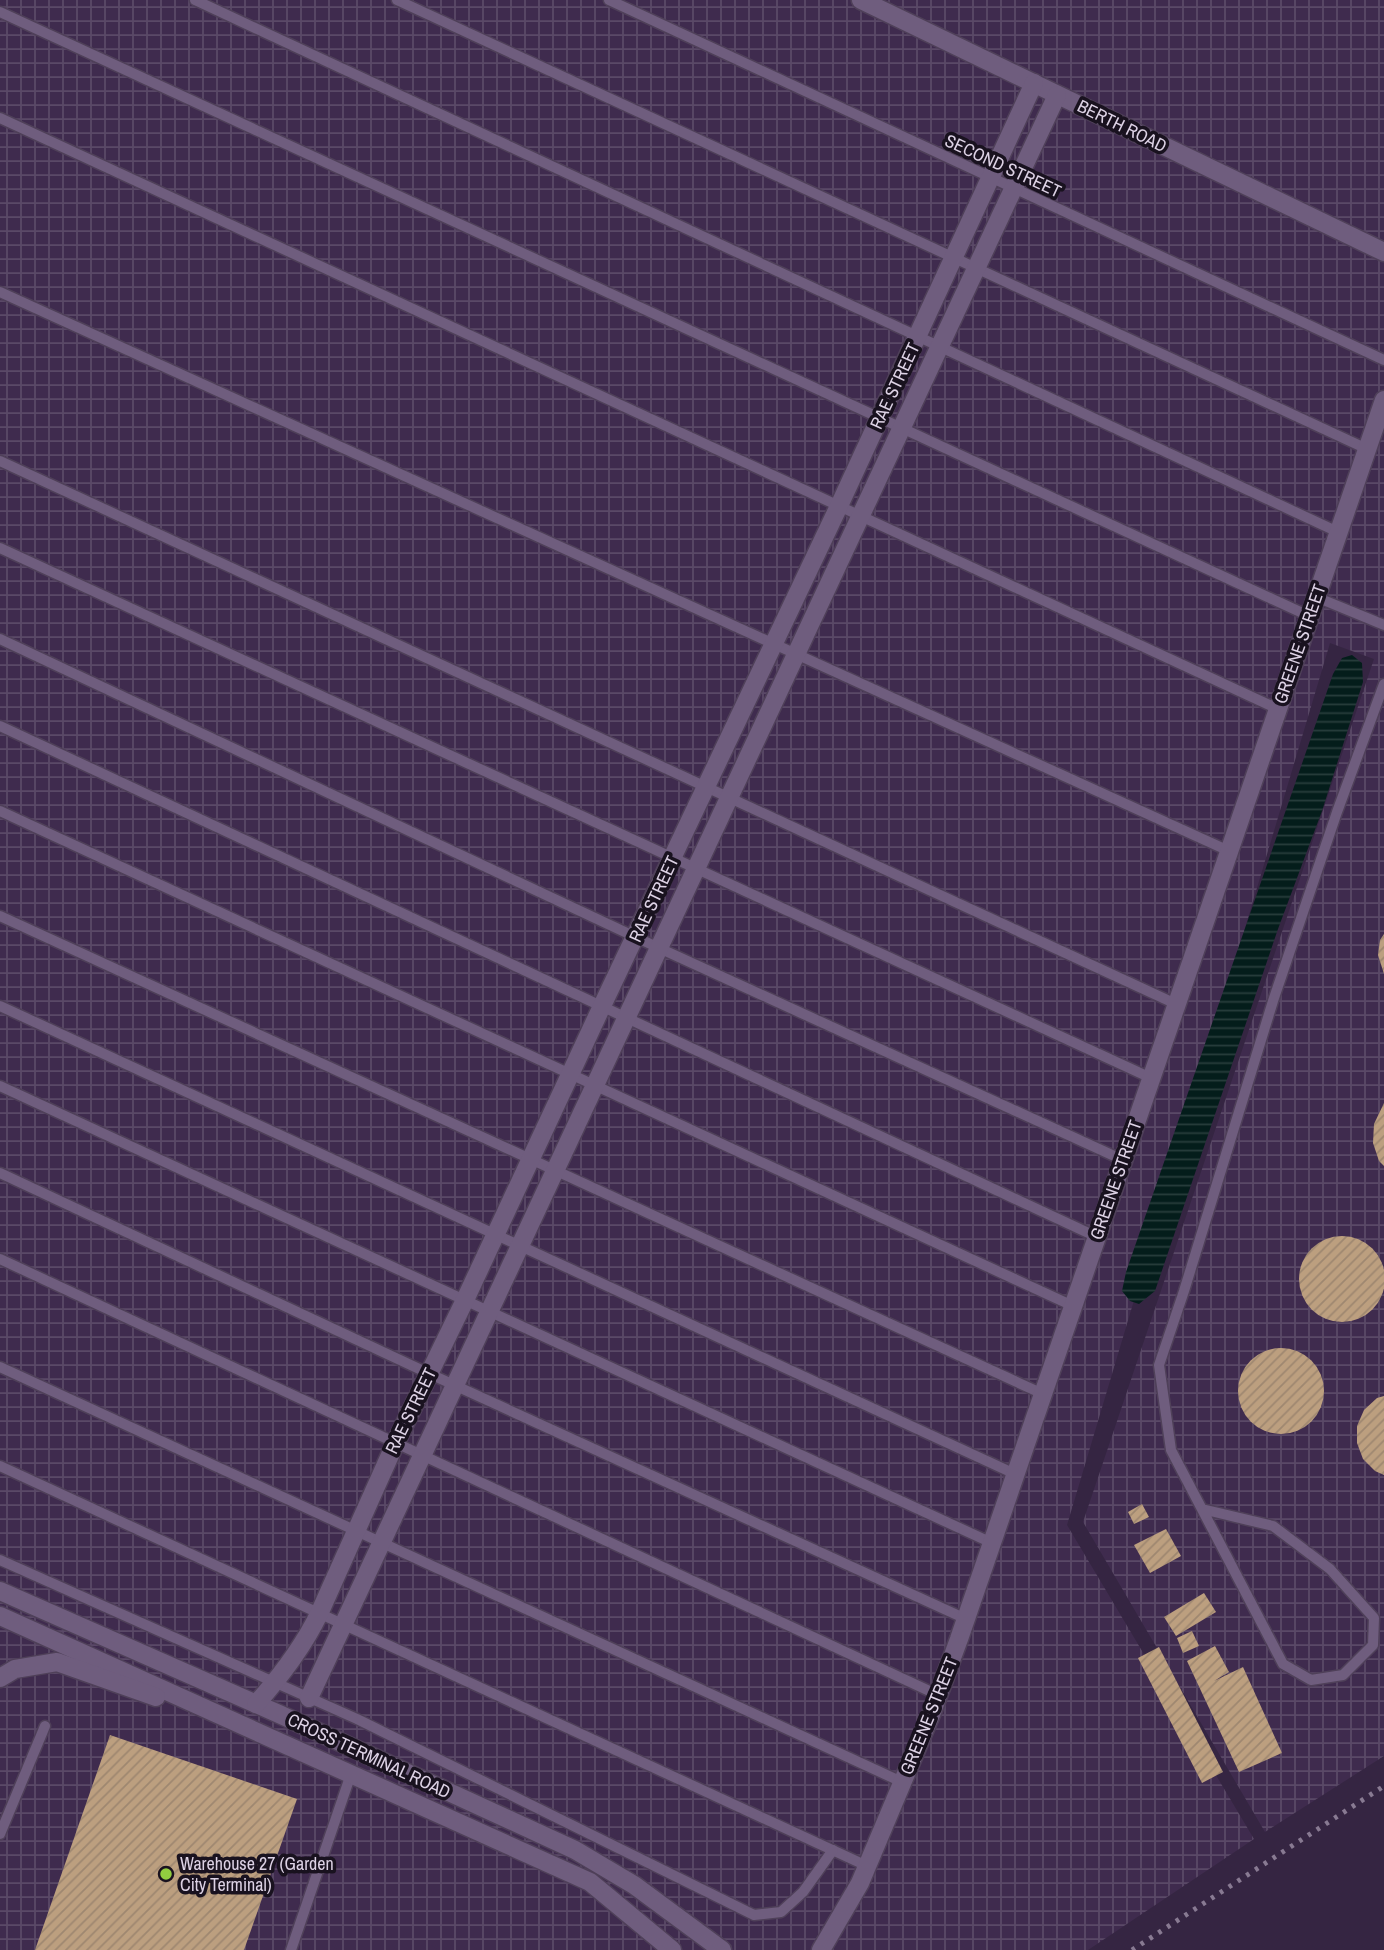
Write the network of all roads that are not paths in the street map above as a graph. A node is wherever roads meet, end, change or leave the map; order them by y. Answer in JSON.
{"nodes":[{"id":1,"x":195,"y":0,"type":"edge"},
{"id":2,"x":397,"y":0,"type":"edge"},
{"id":3,"x":609,"y":0,"type":"edge"},
{"id":4,"x":861,"y":0,"type":"edge"},
{"id":5,"x":0,"y":12,"type":"edge"},
{"id":6,"x":1034,"y":83,"type":"junction"},
{"id":7,"x":1057,"y":95,"type":"junction"},
{"id":8,"x":0,"y":118,"type":"edge"},
{"id":9,"x":991,"y":177,"type":"junction"},
{"id":10,"x":1014,"y":188,"type":"junction"},
{"id":11,"x":1384,"y":252,"type":"edge"},
{"id":12,"x":954,"y":258,"type":"junction"},
{"id":13,"x":976,"y":268,"type":"junction"},
{"id":14,"x":0,"y":292,"type":"edge"},
{"id":15,"x":918,"y":336,"type":"junction"},
{"id":16,"x":940,"y":346,"type":"junction"},
{"id":17,"x":1384,"y":360,"type":"edge"},
{"id":18,"x":1384,"y":400,"type":"edge"},
{"id":19,"x":880,"y":418,"type":"junction"},
{"id":20,"x":901,"y":428,"type":"junction"},
{"id":21,"x":1367,"y":449,"type":"junction"},
{"id":22,"x":0,"y":461,"type":"edge"},
{"id":23,"x":839,"y":506,"type":"junction"},
{"id":24,"x":860,"y":516,"type":"junction"},
{"id":25,"x":1338,"y":532,"type":"junction"},
{"id":26,"x":0,"y":548,"type":"edge"},
{"id":27,"x":1316,"y":597,"type":"junction"},
{"id":28,"x":1309,"y":616,"type":"junction"},
{"id":29,"x":1384,"y":625,"type":"edge"},
{"id":30,"x":0,"y":639,"type":"edge"},
{"id":31,"x":774,"y":644,"type":"junction"},
{"id":32,"x":796,"y":654,"type":"junction"},
{"id":33,"x":1384,"y":684,"type":"edge"},
{"id":34,"x":1278,"y":709,"type":"junction"},
{"id":35,"x":0,"y":726,"type":"edge"},
{"id":36,"x":706,"y":786,"type":"junction"},
{"id":37,"x":729,"y":797,"type":"junction"},
{"id":38,"x":0,"y":811,"type":"edge"},
{"id":39,"x":1229,"y":851,"type":"junction"},
{"id":40,"x":673,"y":859,"type":"junction"},
{"id":41,"x":695,"y":869,"type":"junction"},
{"id":42,"x":0,"y":916,"type":"edge"},
{"id":43,"x":636,"y":937,"type":"junction"},
{"id":44,"x":659,"y":948,"type":"junction"},
{"id":45,"x":1177,"y":1004,"type":"junction"},
{"id":46,"x":0,"y":1006,"type":"edge"},
{"id":47,"x":602,"y":1006,"type":"junction"},
{"id":48,"x":627,"y":1017,"type":"junction"},
{"id":49,"x":571,"y":1074,"type":"junction"},
{"id":50,"x":1151,"y":1078,"type":"junction"},
{"id":51,"x":594,"y":1085,"type":"junction"},
{"id":52,"x":0,"y":1086,"type":"edge"},
{"id":53,"x":1123,"y":1160,"type":"junction"},
{"id":54,"x":531,"y":1161,"type":"junction"},
{"id":55,"x":554,"y":1171,"type":"junction"},
{"id":56,"x":0,"y":1173,"type":"edge"},
{"id":57,"x":495,"y":1235,"type":"junction"},
{"id":58,"x":1097,"y":1237,"type":"junction"},
{"id":59,"x":519,"y":1247,"type":"junction"},
{"id":60,"x":0,"y":1259,"type":"edge"},
{"id":61,"x":465,"y":1300,"type":"junction"},
{"id":62,"x":1073,"y":1306,"type":"junction"},
{"id":63,"x":489,"y":1311,"type":"junction"},
{"id":64,"x":0,"y":1367,"type":"edge"},
{"id":65,"x":430,"y":1374,"type":"junction"},
{"id":66,"x":455,"y":1385,"type":"junction"},
{"id":67,"x":1043,"y":1394,"type":"junction"},
{"id":68,"x":394,"y":1444,"type":"junction"},
{"id":69,"x":421,"y":1456,"type":"junction"},
{"id":70,"x":0,"y":1466,"type":"edge"},
{"id":71,"x":1015,"y":1474,"type":"junction"},
{"id":72,"x":1202,"y":1509,"type":"junction"},
{"id":73,"x":356,"y":1531,"type":"junction"},
{"id":74,"x":381,"y":1542,"type":"junction"},
{"id":75,"x":992,"y":1543,"type":"junction"},
{"id":76,"x":0,"y":1560,"type":"edge"},
{"id":77,"x":0,"y":1591,"type":"edge"},
{"id":78,"x":319,"y":1614,"type":"junction"},
{"id":79,"x":0,"y":1616,"type":"edge"},
{"id":80,"x":966,"y":1619,"type":"junction"},
{"id":81,"x":343,"y":1625,"type":"junction"},
{"id":82,"x":0,"y":1678,"type":"edge"},
{"id":83,"x":275,"y":1683,"type":"junction"},
{"id":84,"x":938,"y":1695,"type":"junction"},
{"id":85,"x":309,"y":1698,"type":"junction"},
{"id":86,"x":256,"y":1704,"type":"junction"},
{"id":87,"x":239,"y":1723,"type":"junction"},
{"id":88,"x":45,"y":1726,"type":"dead end"},
{"id":89,"x":351,"y":1774,"type":"junction"},
{"id":90,"x":902,"y":1782,"type":"junction"},
{"id":91,"x":0,"y":1834,"type":"edge"},
{"id":92,"x":833,"y":1850,"type":"junction"},
{"id":93,"x":867,"y":1866,"type":"junction"},
{"id":94,"x":291,"y":1950,"type":"edge"},
{"id":95,"x":672,"y":1950,"type":"edge"},
{"id":96,"x":722,"y":1950,"type":"edge"},
{"id":97,"x":821,"y":1950,"type":"edge"}],
"edges":[{"from":1,"to":15,"type":"lane"},
{"from":2,"to":12,"type":"lane"},
{"from":3,"to":9,"type":"lane","name":"SECOND STREET"},
{"from":4,"to":6,"type":"street","name":"BERTH ROAD"},
{"from":5,"to":19,"type":"lane"},
{"from":6,"to":7,"type":"street","name":"BERTH ROAD"},
{"from":6,"to":9,"type":"street","name":"RAE STREET"},
{"from":7,"to":10,"type":"street","name":"RAE STREET"},
{"from":7,"to":11,"type":"street","name":"BERTH ROAD"},
{"from":8,"to":23,"type":"lane"},
{"from":9,"to":10,"type":"lane","name":"SECOND STREET"},
{"from":9,"to":12,"type":"street","name":"RAE STREET"},
{"from":10,"to":13,"type":"street","name":"RAE STREET"},
{"from":10,"to":17,"type":"lane","name":"SECOND STREET"},
{"from":12,"to":13,"type":"lane"},
{"from":12,"to":15,"type":"street","name":"RAE STREET"},
{"from":13,"to":16,"type":"street","name":"RAE STREET"},
{"from":13,"to":21,"type":"lane"},
{"from":14,"to":31,"type":"lane"},
{"from":15,"to":16,"type":"lane"},
{"from":15,"to":19,"type":"street","name":"RAE STREET"},
{"from":16,"to":20,"type":"street","name":"RAE STREET"},
{"from":16,"to":25,"type":"lane"},
{"from":18,"to":21,"type":"street","name":"GREENE STREET"},
{"from":19,"to":20,"type":"lane"},
{"from":19,"to":23,"type":"street","name":"RAE STREET"},
{"from":20,"to":24,"type":"street","name":"RAE STREET"},
{"from":20,"to":28,"type":"lane"},
{"from":21,"to":25,"type":"street","name":"GREENE STREET"},
{"from":22,"to":36,"type":"lane"},
{"from":23,"to":24,"type":"lane"},
{"from":23,"to":31,"type":"street","name":"RAE STREET"},
{"from":24,"to":32,"type":"street","name":"RAE STREET"},
{"from":24,"to":34,"type":"lane"},
{"from":25,"to":27,"type":"street","name":"GREENE STREET"},
{"from":26,"to":40,"type":"lane"},
{"from":27,"to":28,"type":"street","name":"GREENE STREET"},
{"from":27,"to":29,"type":"lane"},
{"from":28,"to":34,"type":"street","name":"GREENE STREET"},
{"from":30,"to":43,"type":"lane"},
{"from":31,"to":32,"type":"lane"},
{"from":31,"to":36,"type":"street","name":"RAE STREET"},
{"from":32,"to":37,"type":"street","name":"RAE STREET"},
{"from":32,"to":39,"type":"lane"},
{"from":33,"to":72,"type":"lane"},
{"from":34,"to":39,"type":"street","name":"GREENE STREET"},
{"from":35,"to":47,"type":"lane"},
{"from":36,"to":37,"type":"lane"},
{"from":36,"to":40,"type":"street","name":"RAE STREET"},
{"from":37,"to":41,"type":"street","name":"RAE STREET"},
{"from":37,"to":45,"type":"lane"},
{"from":38,"to":49,"type":"lane"},
{"from":39,"to":45,"type":"street","name":"GREENE STREET"},
{"from":40,"to":41,"type":"lane"},
{"from":40,"to":43,"type":"street","name":"RAE STREET"},
{"from":41,"to":44,"type":"street","name":"RAE STREET"},
{"from":41,"to":50,"type":"lane"},
{"from":42,"to":54,"type":"lane"},
{"from":43,"to":44,"type":"lane"},
{"from":43,"to":47,"type":"street","name":"RAE STREET"},
{"from":44,"to":48,"type":"street","name":"RAE STREET"},
{"from":44,"to":53,"type":"lane"},
{"from":45,"to":50,"type":"street","name":"GREENE STREET"},
{"from":46,"to":57,"type":"lane"},
{"from":47,"to":48,"type":"lane"},
{"from":47,"to":49,"type":"street","name":"RAE STREET"},
{"from":48,"to":51,"type":"street","name":"RAE STREET"},
{"from":48,"to":58,"type":"lane"},
{"from":49,"to":51,"type":"lane"},
{"from":49,"to":54,"type":"street","name":"RAE STREET"},
{"from":50,"to":53,"type":"street","name":"GREENE STREET"},
{"from":51,"to":55,"type":"street","name":"RAE STREET"},
{"from":51,"to":62,"type":"lane"},
{"from":52,"to":61,"type":"lane"},
{"from":53,"to":58,"type":"street","name":"GREENE STREET"},
{"from":54,"to":55,"type":"lane"},
{"from":54,"to":57,"type":"street","name":"RAE STREET"},
{"from":55,"to":59,"type":"street","name":"RAE STREET"},
{"from":55,"to":67,"type":"lane"},
{"from":56,"to":65,"type":"lane"},
{"from":57,"to":59,"type":"lane"},
{"from":57,"to":61,"type":"street","name":"RAE STREET"},
{"from":58,"to":62,"type":"street","name":"GREENE STREET"},
{"from":59,"to":63,"type":"street","name":"RAE STREET"},
{"from":59,"to":71,"type":"lane"},
{"from":60,"to":68,"type":"lane"},
{"from":61,"to":63,"type":"lane"},
{"from":61,"to":65,"type":"street","name":"RAE STREET"},
{"from":62,"to":67,"type":"street","name":"GREENE STREET"},
{"from":63,"to":66,"type":"street","name":"RAE STREET"},
{"from":63,"to":75,"type":"lane"},
{"from":64,"to":73,"type":"lane"},
{"from":65,"to":66,"type":"lane"},
{"from":65,"to":68,"type":"street","name":"RAE STREET"},
{"from":66,"to":69,"type":"street","name":"RAE STREET"},
{"from":66,"to":80,"type":"lane"},
{"from":67,"to":71,"type":"street","name":"GREENE STREET"},
{"from":68,"to":69,"type":"lane"},
{"from":68,"to":73,"type":"street","name":"RAE STREET"},
{"from":69,"to":74,"type":"street","name":"RAE STREET"},
{"from":69,"to":84,"type":"lane"},
{"from":70,"to":78,"type":"lane"},
{"from":71,"to":75,"type":"street","name":"GREENE STREET"},
{"from":72,"to":72,"type":"lane"},
{"from":73,"to":74,"type":"lane"},
{"from":73,"to":78,"type":"street","name":"RAE STREET"},
{"from":74,"to":81,"type":"street","name":"RAE STREET"},
{"from":74,"to":90,"type":"lane"},
{"from":75,"to":80,"type":"street","name":"GREENE STREET"},
{"from":76,"to":83,"type":"lane"},
{"from":77,"to":86,"type":"street","name":"CROSS TERMINAL ROAD"},
{"from":78,"to":81,"type":"lane"},
{"from":78,"to":83,"type":"street","name":"RAE STREET"},
{"from":79,"to":87,"type":"street","name":"CROSS TERMINAL ROAD"},
{"from":80,"to":84,"type":"street","name":"GREENE STREET"},
{"from":81,"to":85,"type":"street","name":"RAE STREET"},
{"from":81,"to":92,"type":"lane"},
{"from":82,"to":87,"type":"street"},
{"from":83,"to":85,"type":"lane"},
{"from":83,"to":86,"type":"street","name":"RAE STREET"},
{"from":84,"to":90,"type":"street","name":"GREENE STREET"},
{"from":85,"to":92,"type":"lane"},
{"from":86,"to":96,"type":"street","name":"CROSS TERMINAL ROAD"},
{"from":87,"to":89,"type":"street","name":"CROSS TERMINAL ROAD"},
{"from":88,"to":91,"type":"lane"},
{"from":89,"to":94,"type":"lane"},
{"from":89,"to":95,"type":"street","name":"CROSS TERMINAL ROAD"},
{"from":90,"to":93,"type":"street","name":"GREENE STREET"},
{"from":92,"to":93,"type":"lane"},
{"from":93,"to":97,"type":"street","name":"GREENE STREET"}]}
